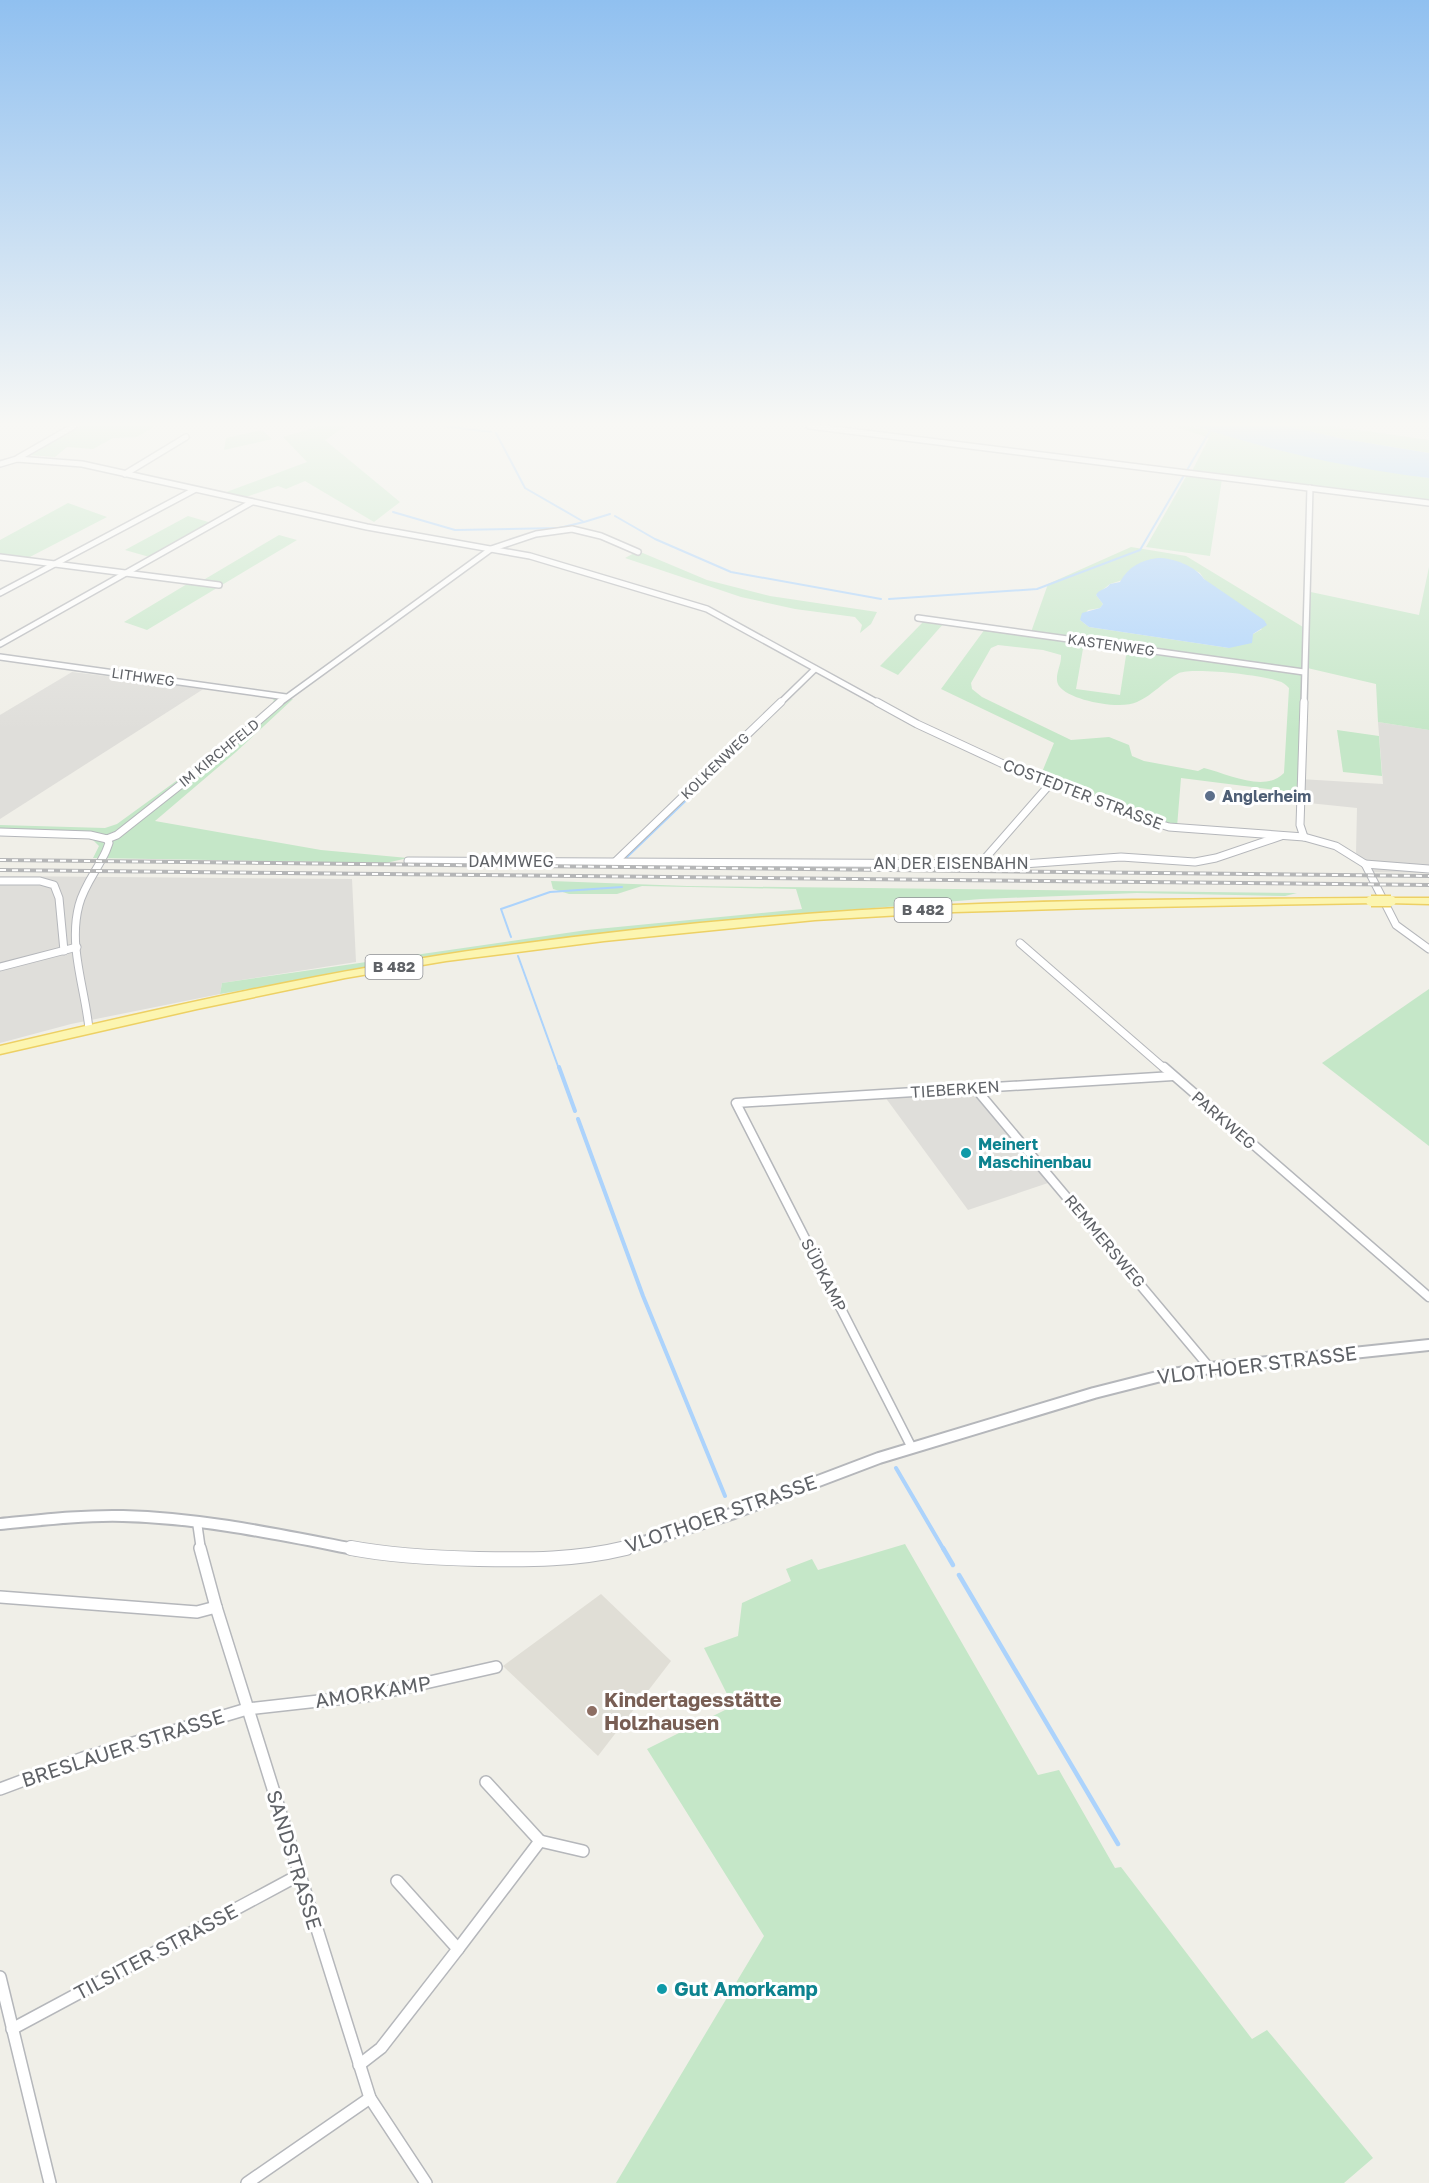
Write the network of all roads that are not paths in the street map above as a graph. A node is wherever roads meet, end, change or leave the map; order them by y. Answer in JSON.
{"nodes":[{"id":1,"x":123,"y":528,"type":"edge"},
{"id":2,"x":206,"y":528,"type":"edge"},
{"id":3,"x":369,"y":528,"type":"edge"},
{"id":4,"x":1309,"y":528,"type":"edge"},
{"id":5,"x":491,"y":549,"type":"junction"},
{"id":6,"x":638,"y":552,"type":"dead end"},
{"id":7,"x":0,"y":557,"type":"edge"},
{"id":8,"x":55,"y":564,"type":"junction"},
{"id":9,"x":127,"y":573,"type":"junction"},
{"id":10,"x":219,"y":585,"type":"dead end"},
{"id":11,"x":0,"y":593,"type":"edge"},
{"id":12,"x":918,"y":618,"type":"dead end"},
{"id":13,"x":0,"y":644,"type":"edge"},
{"id":14,"x":0,"y":657,"type":"edge"},
{"id":15,"x":815,"y":669,"type":"junction"},
{"id":16,"x":1304,"y":672,"type":"junction"},
{"id":17,"x":286,"y":698,"type":"junction"},
{"id":18,"x":1051,"y":783,"type":"junction"},
{"id":19,"x":0,"y":831,"type":"edge"},
{"id":20,"x":1282,"y":835,"type":"junction"},
{"id":21,"x":1304,"y":837,"type":"junction"},
{"id":22,"x":107,"y":839,"type":"junction"},
{"id":23,"x":408,"y":861,"type":"dead end"},
{"id":24,"x":615,"y":862,"type":"junction"},
{"id":25,"x":981,"y":863,"type":"junction"},
{"id":26,"x":1365,"y":864,"type":"junction"},
{"id":27,"x":1429,"y":868,"type":"edge"},
{"id":28,"x":0,"y":881,"type":"edge"},
{"id":29,"x":1429,"y":901,"type":"edge"},
{"id":30,"x":1020,"y":943,"type":"dead end"},
{"id":31,"x":77,"y":947,"type":"junction"},
{"id":32,"x":1429,"y":949,"type":"edge"},
{"id":33,"x":64,"y":951,"type":"junction"},
{"id":34,"x":0,"y":966,"type":"edge"},
{"id":35,"x":89,"y":1029,"type":"junction"},
{"id":36,"x":0,"y":1050,"type":"edge"},
{"id":37,"x":1173,"y":1076,"type":"junction"},
{"id":38,"x":975,"y":1088,"type":"junction"},
{"id":39,"x":736,"y":1103,"type":"joint"},
{"id":40,"x":1429,"y":1297,"type":"edge"},
{"id":41,"x":1429,"y":1345,"type":"edge"},
{"id":42,"x":1210,"y":1368,"type":"junction"},
{"id":43,"x":912,"y":1448,"type":"junction"},
{"id":44,"x":197,"y":1522,"type":"junction"},
{"id":45,"x":0,"y":1524,"type":"edge"},
{"id":46,"x":0,"y":1597,"type":"edge"},
{"id":47,"x":216,"y":1607,"type":"junction"},
{"id":48,"x":496,"y":1667,"type":"dead end"},
{"id":49,"x":247,"y":1709,"type":"junction"},
{"id":50,"x":486,"y":1782,"type":"dead end"},
{"id":51,"x":0,"y":1789,"type":"edge"},
{"id":52,"x":540,"y":1841,"type":"junction"},
{"id":53,"x":583,"y":1851,"type":"dead end"},
{"id":54,"x":299,"y":1875,"type":"junction"},
{"id":55,"x":397,"y":1881,"type":"dead end"},
{"id":56,"x":458,"y":1949,"type":"junction"},
{"id":57,"x":0,"y":1977,"type":"edge"},
{"id":58,"x":12,"y":2029,"type":"junction"},
{"id":59,"x":359,"y":2065,"type":"junction"},
{"id":60,"x":370,"y":2098,"type":"junction"},
{"id":61,"x":50,"y":2183,"type":"edge"},
{"id":62,"x":247,"y":2183,"type":"edge"},
{"id":63,"x":426,"y":2183,"type":"edge"}],
"edges":[{"from":1,"to":8,"type":"street"},
{"from":2,"to":9,"type":"street"},
{"from":3,"to":5,"type":"street","name":"COSTEDTER STRASSE"},
{"from":4,"to":16,"type":"street"},
{"from":5,"to":6,"type":"street"},
{"from":5,"to":15,"type":"street","name":"COSTEDTER STRASSE"},
{"from":5,"to":17,"type":"street","name":"IM KIRCHFELD"},
{"from":7,"to":8,"type":"street"},
{"from":8,"to":9,"type":"street"},
{"from":8,"to":11,"type":"street"},
{"from":9,"to":10,"type":"street"},
{"from":9,"to":13,"type":"street"},
{"from":12,"to":16,"type":"street","name":"KASTENWEG"},
{"from":14,"to":17,"type":"street","name":"LITHWEG"},
{"from":15,"to":18,"type":"street","name":"COSTEDTER STRASSE"},
{"from":15,"to":24,"type":"street","name":"KOLKENWEG"},
{"from":16,"to":21,"type":"street"},
{"from":17,"to":22,"type":"street","name":"IM KIRCHFELD"},
{"from":18,"to":20,"type":"street","name":"COSTEDTER STRASSE"},
{"from":18,"to":25,"type":"street"},
{"from":19,"to":22,"type":"street"},
{"from":20,"to":21,"type":"street","name":"COSTEDTER STRASSE"},
{"from":20,"to":25,"type":"street","name":"AN DER EISENBAHN"},
{"from":21,"to":26,"type":"street","name":"COSTEDTER STRASSE"},
{"from":22,"to":31,"type":"street"},
{"from":23,"to":24,"type":"street","name":"DAMMWEG"},
{"from":24,"to":25,"type":"street","name":"AN DER EISENBAHN"},
{"from":26,"to":27,"type":"street"},
{"from":26,"to":32,"type":"street"},
{"from":28,"to":33,"type":"street"},
{"from":29,"to":35,"type":"main road","number":"B 482","bridge":true},
{"from":30,"to":37,"type":"street","name":"PARKWEG"},
{"from":31,"to":33,"type":"street"},
{"from":31,"to":35,"type":"street"},
{"from":33,"to":34,"type":"street"},
{"from":35,"to":36,"type":"main road","number":"B 482"},
{"from":37,"to":38,"type":"street","name":"TIEBERKEN"},
{"from":37,"to":40,"type":"street","name":"PARKWEG"},
{"from":38,"to":39,"type":"street","name":"TIEBERKEN"},
{"from":38,"to":42,"type":"street","name":"REMMERSWEG"},
{"from":39,"to":43,"type":"street","name":"SÜDKAMP"},
{"from":41,"to":42,"type":"street","name":"VLOTHOER STRASSE"},
{"from":42,"to":43,"type":"street","name":"VLOTHOER STRASSE"},
{"from":43,"to":44,"type":"street","name":"VLOTHOER STRASSE"},
{"from":44,"to":45,"type":"street","name":"VLOTHOER STRASSE"},
{"from":44,"to":47,"type":"street","name":"SANDSTRASSE"},
{"from":46,"to":47,"type":"street"},
{"from":47,"to":49,"type":"street","name":"SANDSTRASSE"},
{"from":48,"to":49,"type":"street","name":"AMORKAMP"},
{"from":49,"to":51,"type":"street","name":"BRESLAUER STRASSE"},
{"from":49,"to":54,"type":"street","name":"SANDSTRASSE"},
{"from":50,"to":52,"type":"street"},
{"from":52,"to":53,"type":"street"},
{"from":52,"to":56,"type":"street"},
{"from":54,"to":58,"type":"street","name":"TILSITER STRASSE"},
{"from":54,"to":59,"type":"street","name":"SANDSTRASSE"},
{"from":55,"to":56,"type":"street"},
{"from":56,"to":59,"type":"street"},
{"from":57,"to":58,"type":"street"},
{"from":58,"to":61,"type":"street"},
{"from":59,"to":60,"type":"street","name":"SANDSTRASSE"},
{"from":60,"to":62,"type":"street"},
{"from":60,"to":63,"type":"street","name":"SANDSTRASSE"}]}
